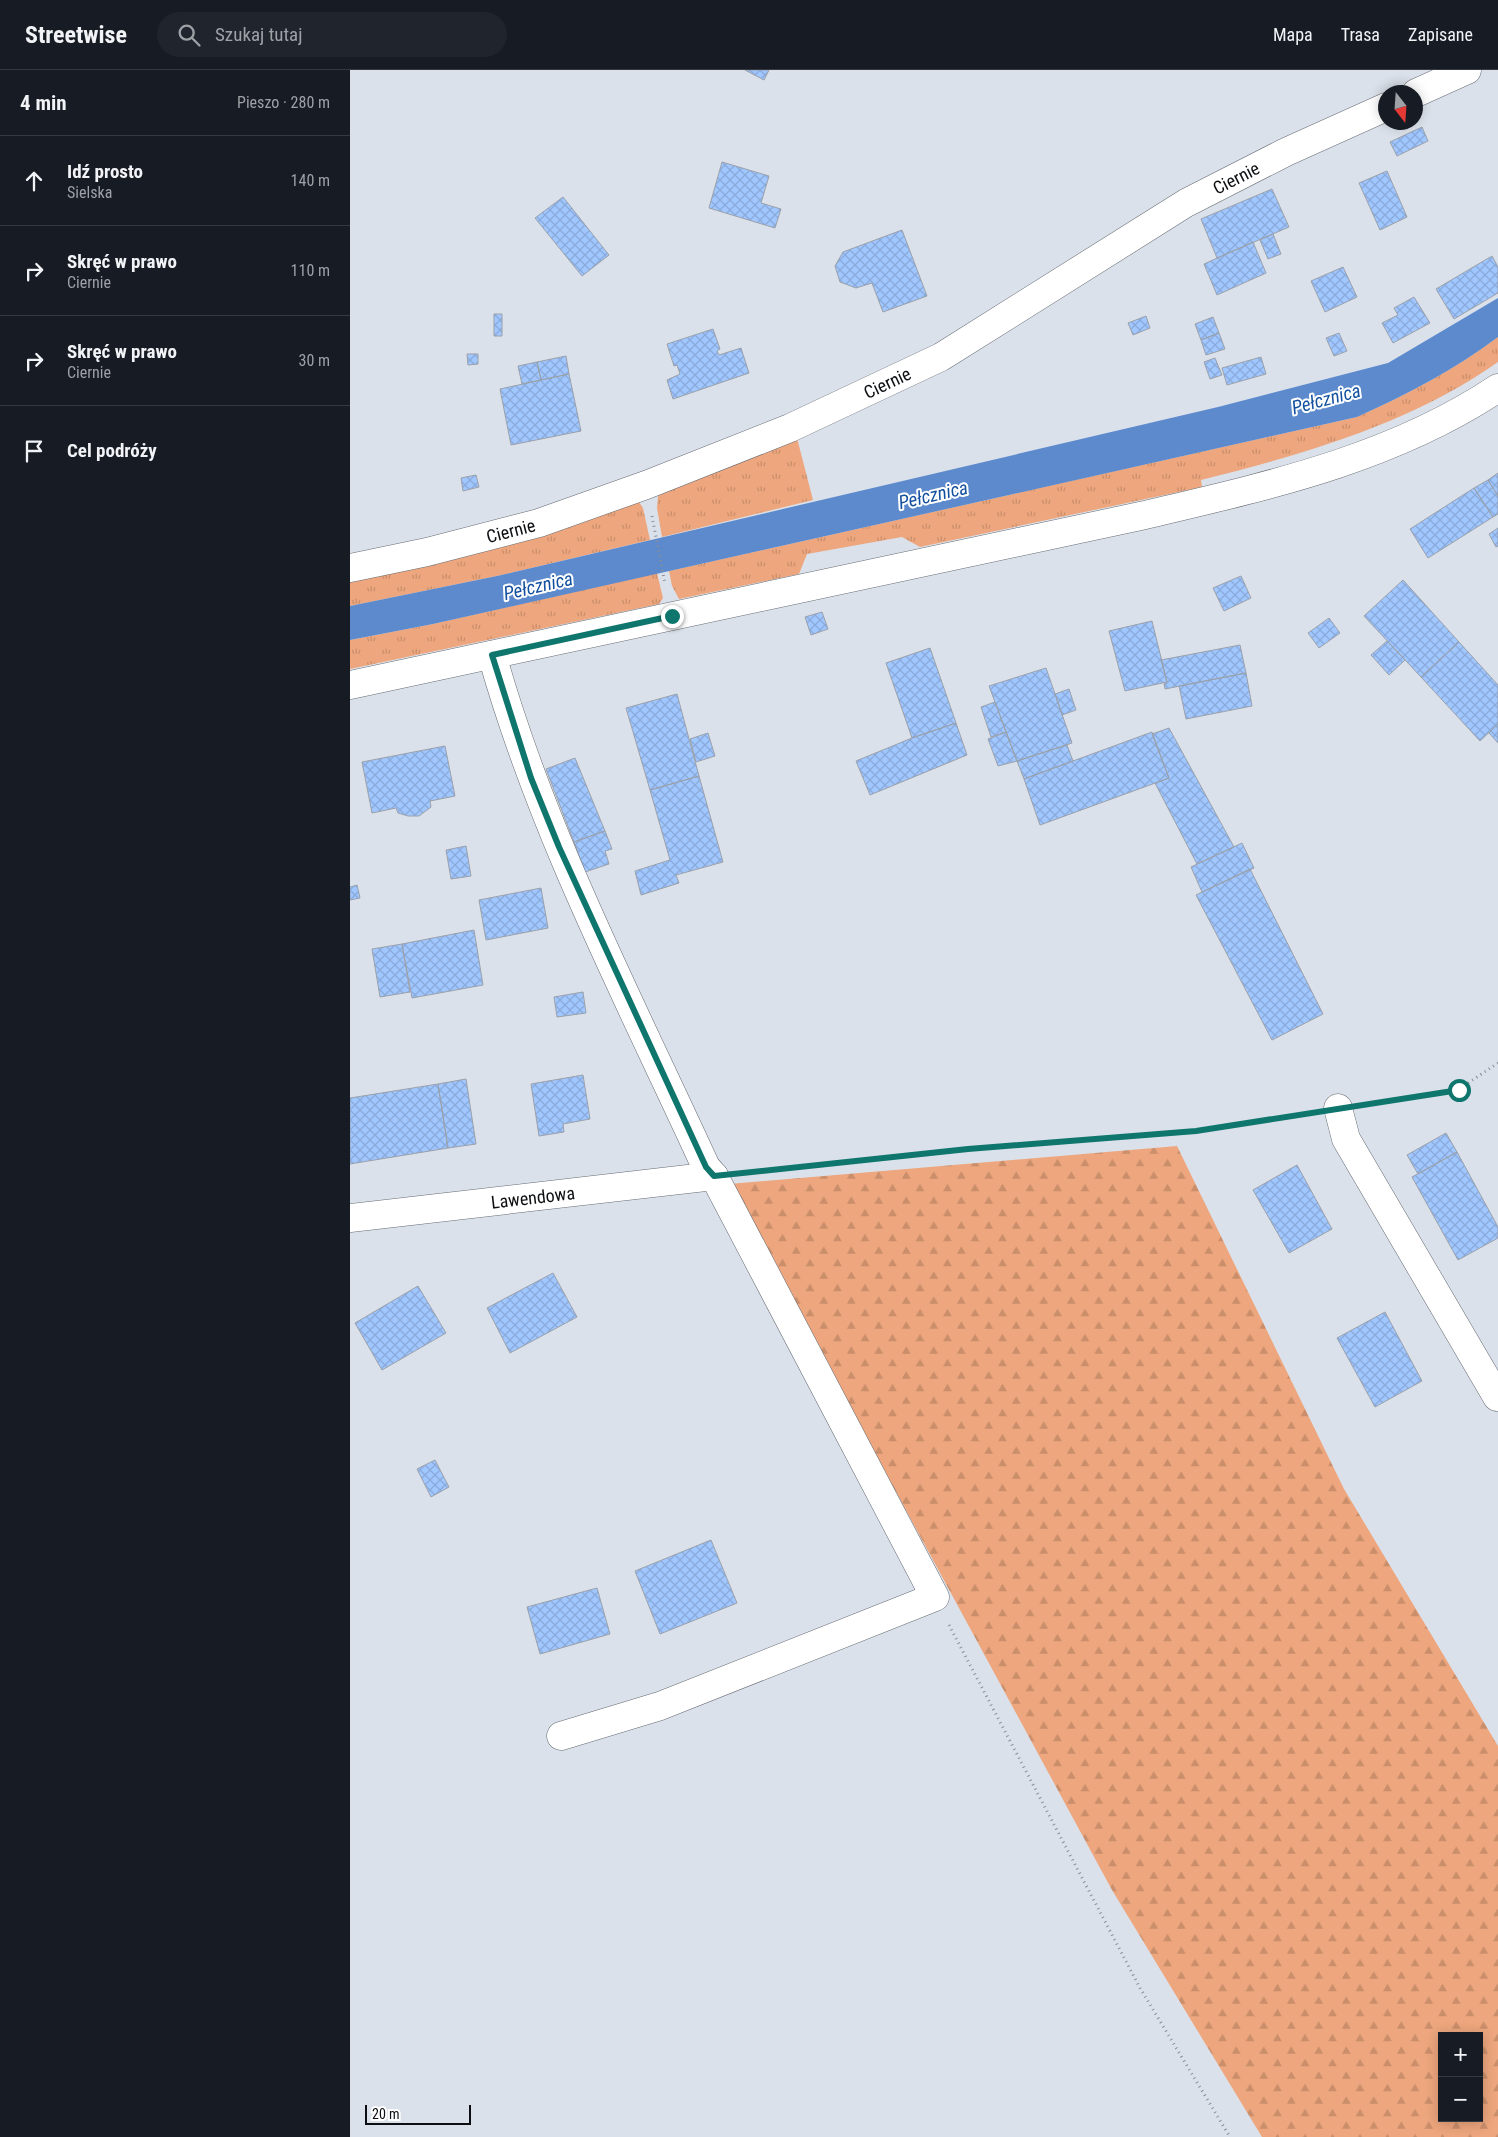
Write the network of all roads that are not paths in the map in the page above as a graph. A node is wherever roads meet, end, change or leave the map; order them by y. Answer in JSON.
{"nodes":[{"id":1,"x":1467,"y":70,"type":"edge"},
{"id":2,"x":1423,"y":90,"type":"edge"},
{"id":3,"x":1378,"y":111,"type":"edge"},
{"id":4,"x":1498,"y":388,"type":"edge"},
{"id":5,"x":350,"y":568,"type":"edge"},
{"id":6,"x":492,"y":655,"type":"junction"},
{"id":7,"x":350,"y":685,"type":"edge"},
{"id":8,"x":1338,"y":1108,"type":"road end"},
{"id":9,"x":714,"y":1176,"type":"junction"},
{"id":10,"x":350,"y":1218,"type":"edge"},
{"id":11,"x":1497,"y":1396,"type":"edge"},
{"id":12,"x":561,"y":1736,"type":"dead end"}],
"edges":[{"from":1,"to":2,"type":"street"},
{"from":3,"to":5,"type":"street","name":"Ciernie"},
{"from":4,"to":6,"type":"street"},
{"from":6,"to":7,"type":"street"},
{"from":6,"to":9,"type":"street"},
{"from":8,"to":11,"type":"street"},
{"from":9,"to":10,"type":"street","name":"Lawendowa"},
{"from":9,"to":12,"type":"street"}]}
